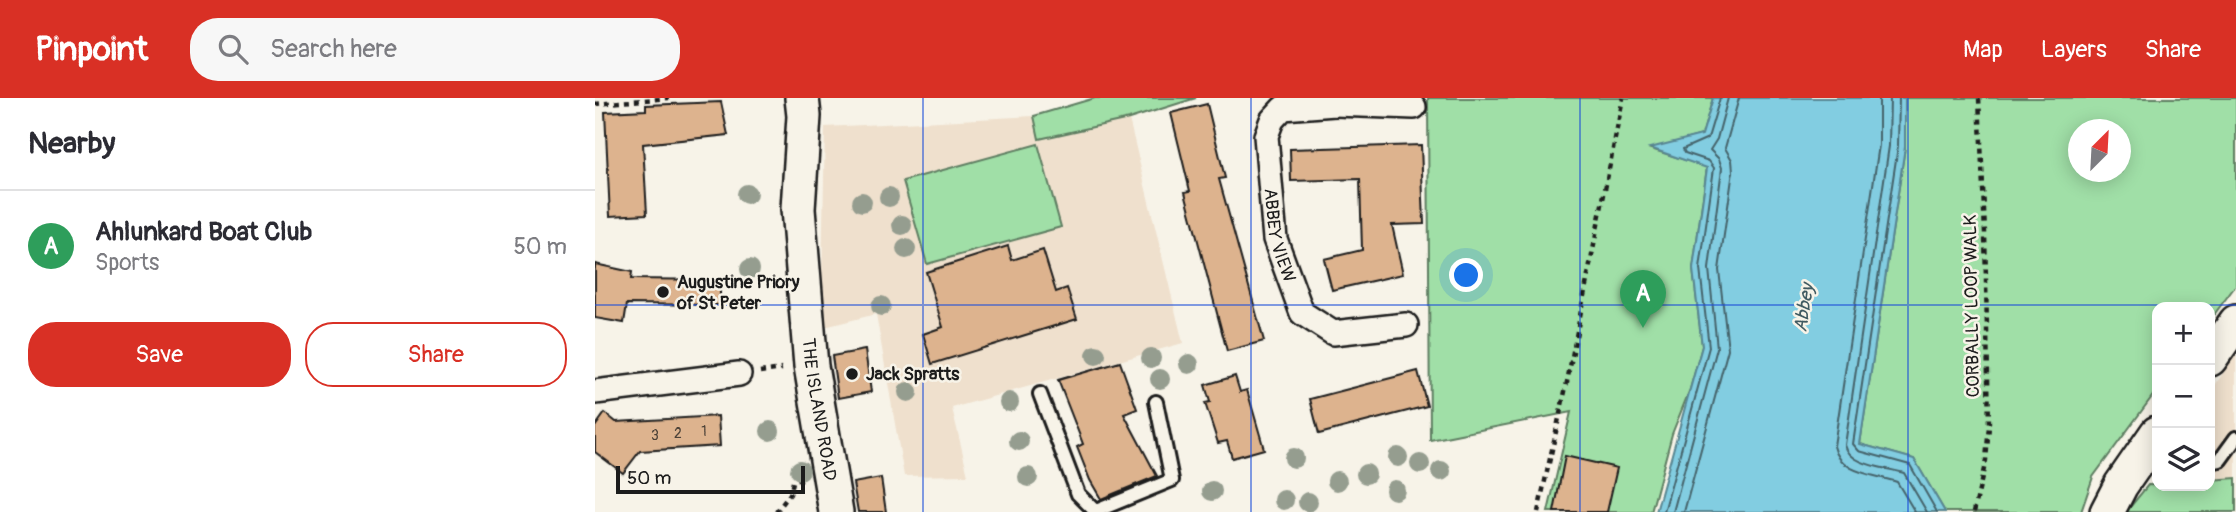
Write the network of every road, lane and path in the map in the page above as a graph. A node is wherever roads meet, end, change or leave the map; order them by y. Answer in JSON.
{"nodes":[{"id":1,"x":669,"y":98,"type":"edge"},
{"id":2,"x":802,"y":98,"type":"edge"},
{"id":3,"x":1623,"y":98,"type":"edge"},
{"id":4,"x":1979,"y":98,"type":"edge"},
{"id":5,"x":1335,"y":101,"type":"edge"},
{"id":6,"x":595,"y":104,"type":"edge"},
{"id":7,"x":1414,"y":107,"type":"dead end"},
{"id":8,"x":2236,"y":322,"type":"edge"},
{"id":9,"x":1406,"y":325,"type":"dead end"},
{"id":10,"x":2215,"y":352,"type":"edge"},
{"id":11,"x":811,"y":366,"type":"junction"},
{"id":12,"x":740,"y":374,"type":"joint"},
{"id":13,"x":595,"y":392,"type":"edge"},
{"id":14,"x":1040,"y":394,"type":"dead end"},
{"id":15,"x":1156,"y":402,"type":"dead end"},
{"id":16,"x":2236,"y":438,"type":"edge"},
{"id":17,"x":2152,"y":446,"type":"edge"},
{"id":18,"x":2215,"y":461,"type":"edge"},
{"id":19,"x":829,"y":473,"type":"junction"},
{"id":20,"x":776,"y":512,"type":"edge"},
{"id":21,"x":836,"y":512,"type":"edge"},
{"id":22,"x":1096,"y":512,"type":"edge"},
{"id":23,"x":1538,"y":512,"type":"edge"},
{"id":24,"x":1974,"y":512,"type":"edge"},
{"id":25,"x":2107,"y":512,"type":"edge"}],
"edges":[{"from":1,"to":6,"type":"path"},
{"from":2,"to":11,"type":"main road","name":"THE ISLAND ROAD"},
{"from":3,"to":23,"type":"path"},
{"from":4,"to":24,"type":"path","name":"CORBALLY LOOP WALK"},
{"from":5,"to":7,"type":"street","name":"ABBEY VIEW"},
{"from":5,"to":9,"type":"street","name":"ABBEY VIEW"},
{"from":8,"to":10,"type":"main road"},
{"from":11,"to":12,"type":"path"},
{"from":11,"to":19,"type":"main road","name":"THE ISLAND ROAD"},
{"from":12,"to":13,"type":"street"},
{"from":14,"to":22,"type":"lane"},
{"from":15,"to":22,"type":"lane"},
{"from":16,"to":18,"type":"lane"},
{"from":17,"to":25,"type":"main road"},
{"from":19,"to":20,"type":"path"},
{"from":19,"to":21,"type":"main road","name":"THE ISLAND ROAD"}]}
